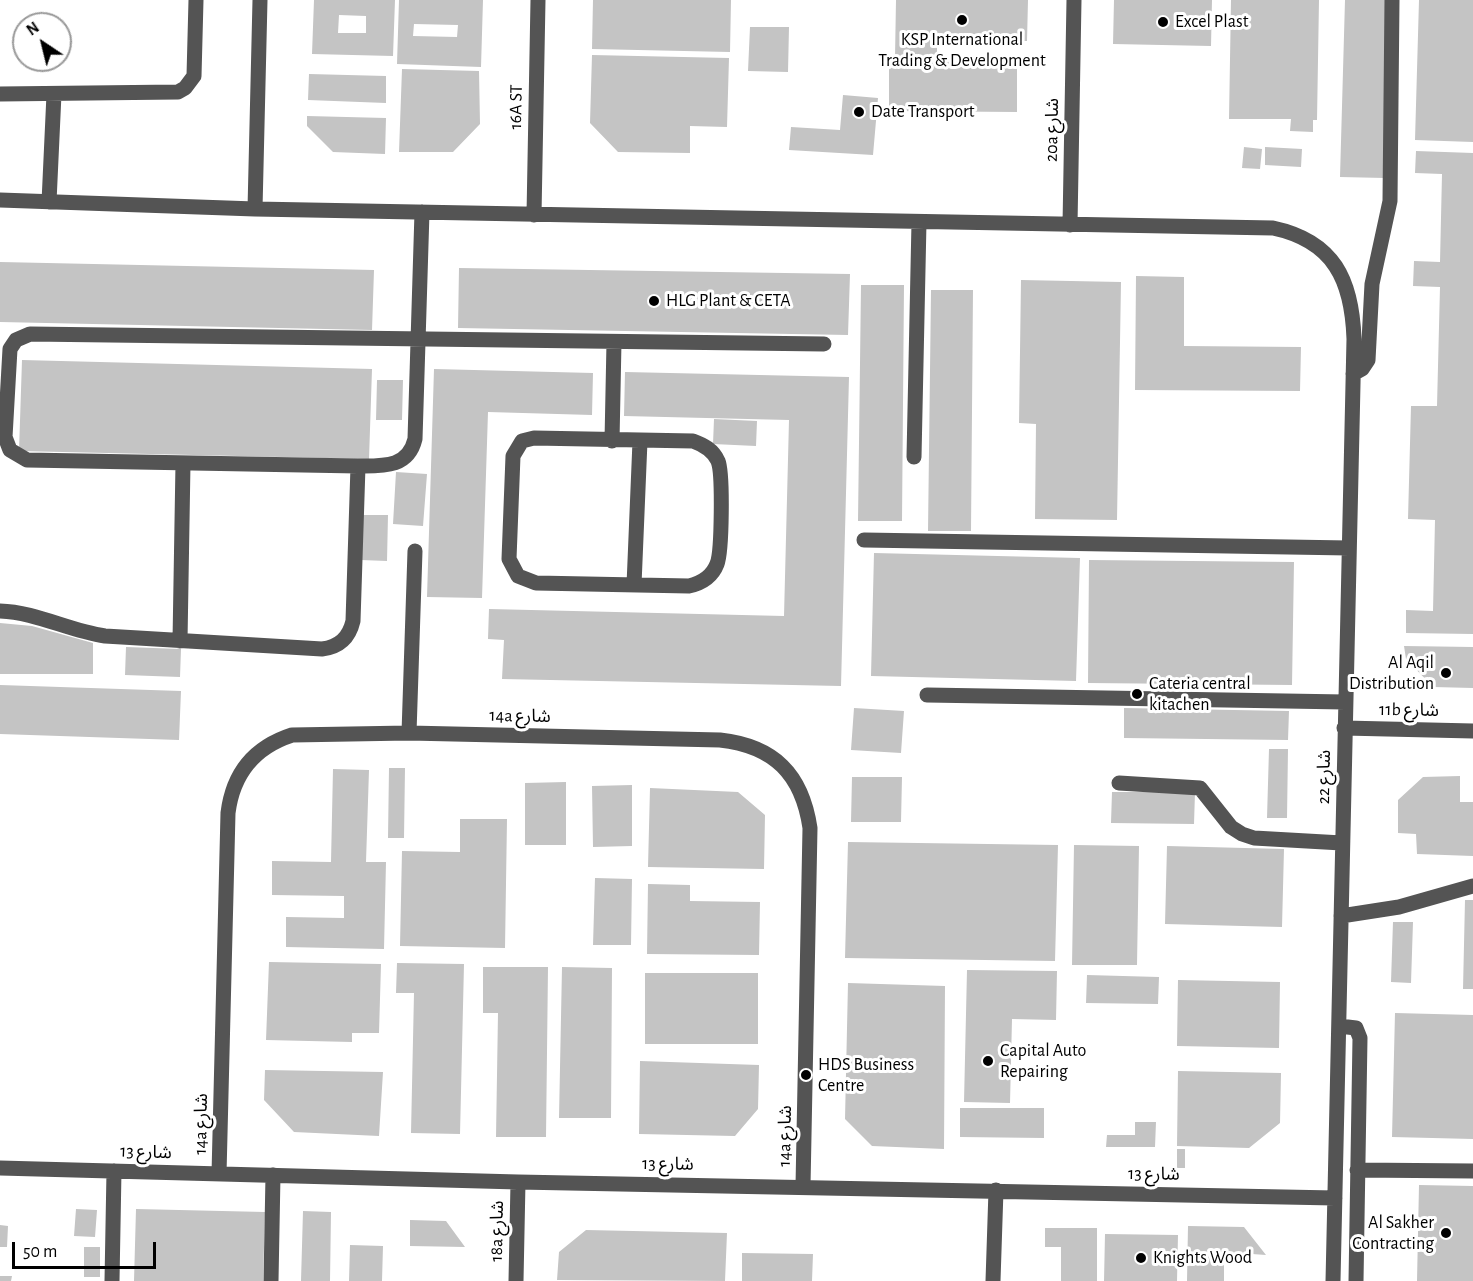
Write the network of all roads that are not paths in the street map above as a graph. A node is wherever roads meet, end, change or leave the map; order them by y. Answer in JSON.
{"nodes":[{"id":1,"x":196,"y":0,"type":"edge"},
{"id":2,"x":260,"y":0,"type":"edge"},
{"id":3,"x":538,"y":0,"type":"edge"},
{"id":4,"x":1074,"y":0,"type":"edge"},
{"id":5,"x":1392,"y":0,"type":"edge"},
{"id":6,"x":0,"y":94,"type":"edge"},
{"id":7,"x":54,"y":94,"type":"junction"},
{"id":8,"x":0,"y":200,"type":"edge"},
{"id":9,"x":48,"y":202,"type":"junction"},
{"id":10,"x":255,"y":209,"type":"junction"},
{"id":11,"x":422,"y":212,"type":"junction"},
{"id":12,"x":534,"y":215,"type":"junction"},
{"id":13,"x":919,"y":222,"type":"junction"},
{"id":14,"x":1070,"y":225,"type":"junction"},
{"id":15,"x":417,"y":340,"type":"junction"},
{"id":16,"x":614,"y":342,"type":"junction"},
{"id":17,"x":824,"y":344,"type":"dead end"},
{"id":18,"x":1353,"y":374,"type":"junction"},
{"id":19,"x":612,"y":441,"type":"junction"},
{"id":20,"x":640,"y":441,"type":"junction"},
{"id":21,"x":914,"y":457,"type":"dead end"},
{"id":22,"x":183,"y":463,"type":"junction"},
{"id":23,"x":358,"y":466,"type":"junction"},
{"id":24,"x":864,"y":540,"type":"dead end"},
{"id":25,"x":1349,"y":548,"type":"junction"},
{"id":26,"x":415,"y":551,"type":"dead end"},
{"id":27,"x":634,"y":585,"type":"junction"},
{"id":28,"x":0,"y":611,"type":"edge"},
{"id":29,"x":180,"y":641,"type":"junction"},
{"id":30,"x":927,"y":695,"type":"dead end"},
{"id":31,"x":1345,"y":702,"type":"junction"},
{"id":32,"x":1344,"y":728,"type":"junction"},
{"id":33,"x":1473,"y":731,"type":"edge"},
{"id":34,"x":409,"y":733,"type":"junction"},
{"id":35,"x":1119,"y":783,"type":"dead end"},
{"id":36,"x":1342,"y":843,"type":"junction"},
{"id":37,"x":1473,"y":886,"type":"edge"},
{"id":38,"x":1341,"y":916,"type":"junction"},
{"id":39,"x":1339,"y":1026,"type":"junction"},
{"id":40,"x":0,"y":1168,"type":"edge"},
{"id":41,"x":1358,"y":1170,"type":"junction"},
{"id":42,"x":114,"y":1171,"type":"junction"},
{"id":43,"x":1473,"y":1171,"type":"edge"},
{"id":44,"x":219,"y":1174,"type":"junction"},
{"id":45,"x":273,"y":1176,"type":"junction"},
{"id":46,"x":518,"y":1182,"type":"junction"},
{"id":47,"x":803,"y":1186,"type":"junction"},
{"id":48,"x":996,"y":1190,"type":"junction"},
{"id":49,"x":1335,"y":1197,"type":"junction"},
{"id":50,"x":112,"y":1281,"type":"edge"},
{"id":51,"x":271,"y":1281,"type":"edge"},
{"id":52,"x":516,"y":1281,"type":"edge"},
{"id":53,"x":993,"y":1281,"type":"edge"},
{"id":54,"x":1333,"y":1281,"type":"edge"},
{"id":55,"x":1356,"y":1281,"type":"edge"}],
"edges":[{"from":1,"to":7,"type":"street"},
{"from":2,"to":10,"type":"street"},
{"from":3,"to":12,"type":"street","name":"16A ST"},
{"from":4,"to":14,"type":"street","name":"20a شارع"},
{"from":5,"to":18,"type":"street"},
{"from":6,"to":7,"type":"street"},
{"from":7,"to":9,"type":"street"},
{"from":8,"to":9,"type":"street"},
{"from":9,"to":10,"type":"street"},
{"from":10,"to":11,"type":"street"},
{"from":11,"to":12,"type":"street"},
{"from":11,"to":15,"type":"street"},
{"from":12,"to":13,"type":"street"},
{"from":13,"to":14,"type":"street"},
{"from":13,"to":21,"type":"street"},
{"from":14,"to":18,"type":"street","name":"شارع 22"},
{"from":15,"to":16,"type":"street"},
{"from":15,"to":22,"type":"street"},
{"from":15,"to":23,"type":"street"},
{"from":16,"to":17,"type":"street"},
{"from":16,"to":19,"type":"street"},
{"from":18,"to":25,"type":"street","name":"شارع 22"},
{"from":19,"to":20,"type":"street"},
{"from":19,"to":27,"type":"street"},
{"from":20,"to":27,"type":"street"},
{"from":20,"to":27,"type":"street"},
{"from":22,"to":23,"type":"street"},
{"from":22,"to":29,"type":"street"},
{"from":23,"to":29,"type":"street"},
{"from":24,"to":25,"type":"street"},
{"from":25,"to":31,"type":"street","name":"شارع 22"},
{"from":26,"to":34,"type":"street"},
{"from":28,"to":29,"type":"street"},
{"from":30,"to":31,"type":"street"},
{"from":31,"to":32,"type":"street","name":"شارع 22"},
{"from":32,"to":33,"type":"street","name":"11b شارع"},
{"from":32,"to":36,"type":"street","name":"شارع 22"},
{"from":34,"to":44,"type":"street","name":"14a شارع"},
{"from":34,"to":47,"type":"street","name":"14a شارع"},
{"from":35,"to":36,"type":"street"},
{"from":36,"to":38,"type":"street","name":"شارع 22"},
{"from":37,"to":38,"type":"street"},
{"from":38,"to":39,"type":"street","name":"شارع 22"},
{"from":39,"to":41,"type":"street"},
{"from":39,"to":49,"type":"street","name":"شارع 22"},
{"from":40,"to":42,"type":"street","name":"شارع 13"},
{"from":41,"to":43,"type":"street"},
{"from":41,"to":55,"type":"street"},
{"from":42,"to":44,"type":"street","name":"شارع 13"},
{"from":42,"to":50,"type":"street"},
{"from":44,"to":45,"type":"street","name":"شارع 13"},
{"from":45,"to":46,"type":"street","name":"شارع 13"},
{"from":45,"to":51,"type":"street"},
{"from":46,"to":47,"type":"street","name":"شارع 13"},
{"from":46,"to":52,"type":"street","name":"18a شارع"},
{"from":47,"to":48,"type":"street","name":"شارع 13"},
{"from":48,"to":49,"type":"street","name":"شارع 13"},
{"from":48,"to":53,"type":"street"},
{"from":49,"to":54,"type":"street","name":"شارع 22"}]}
